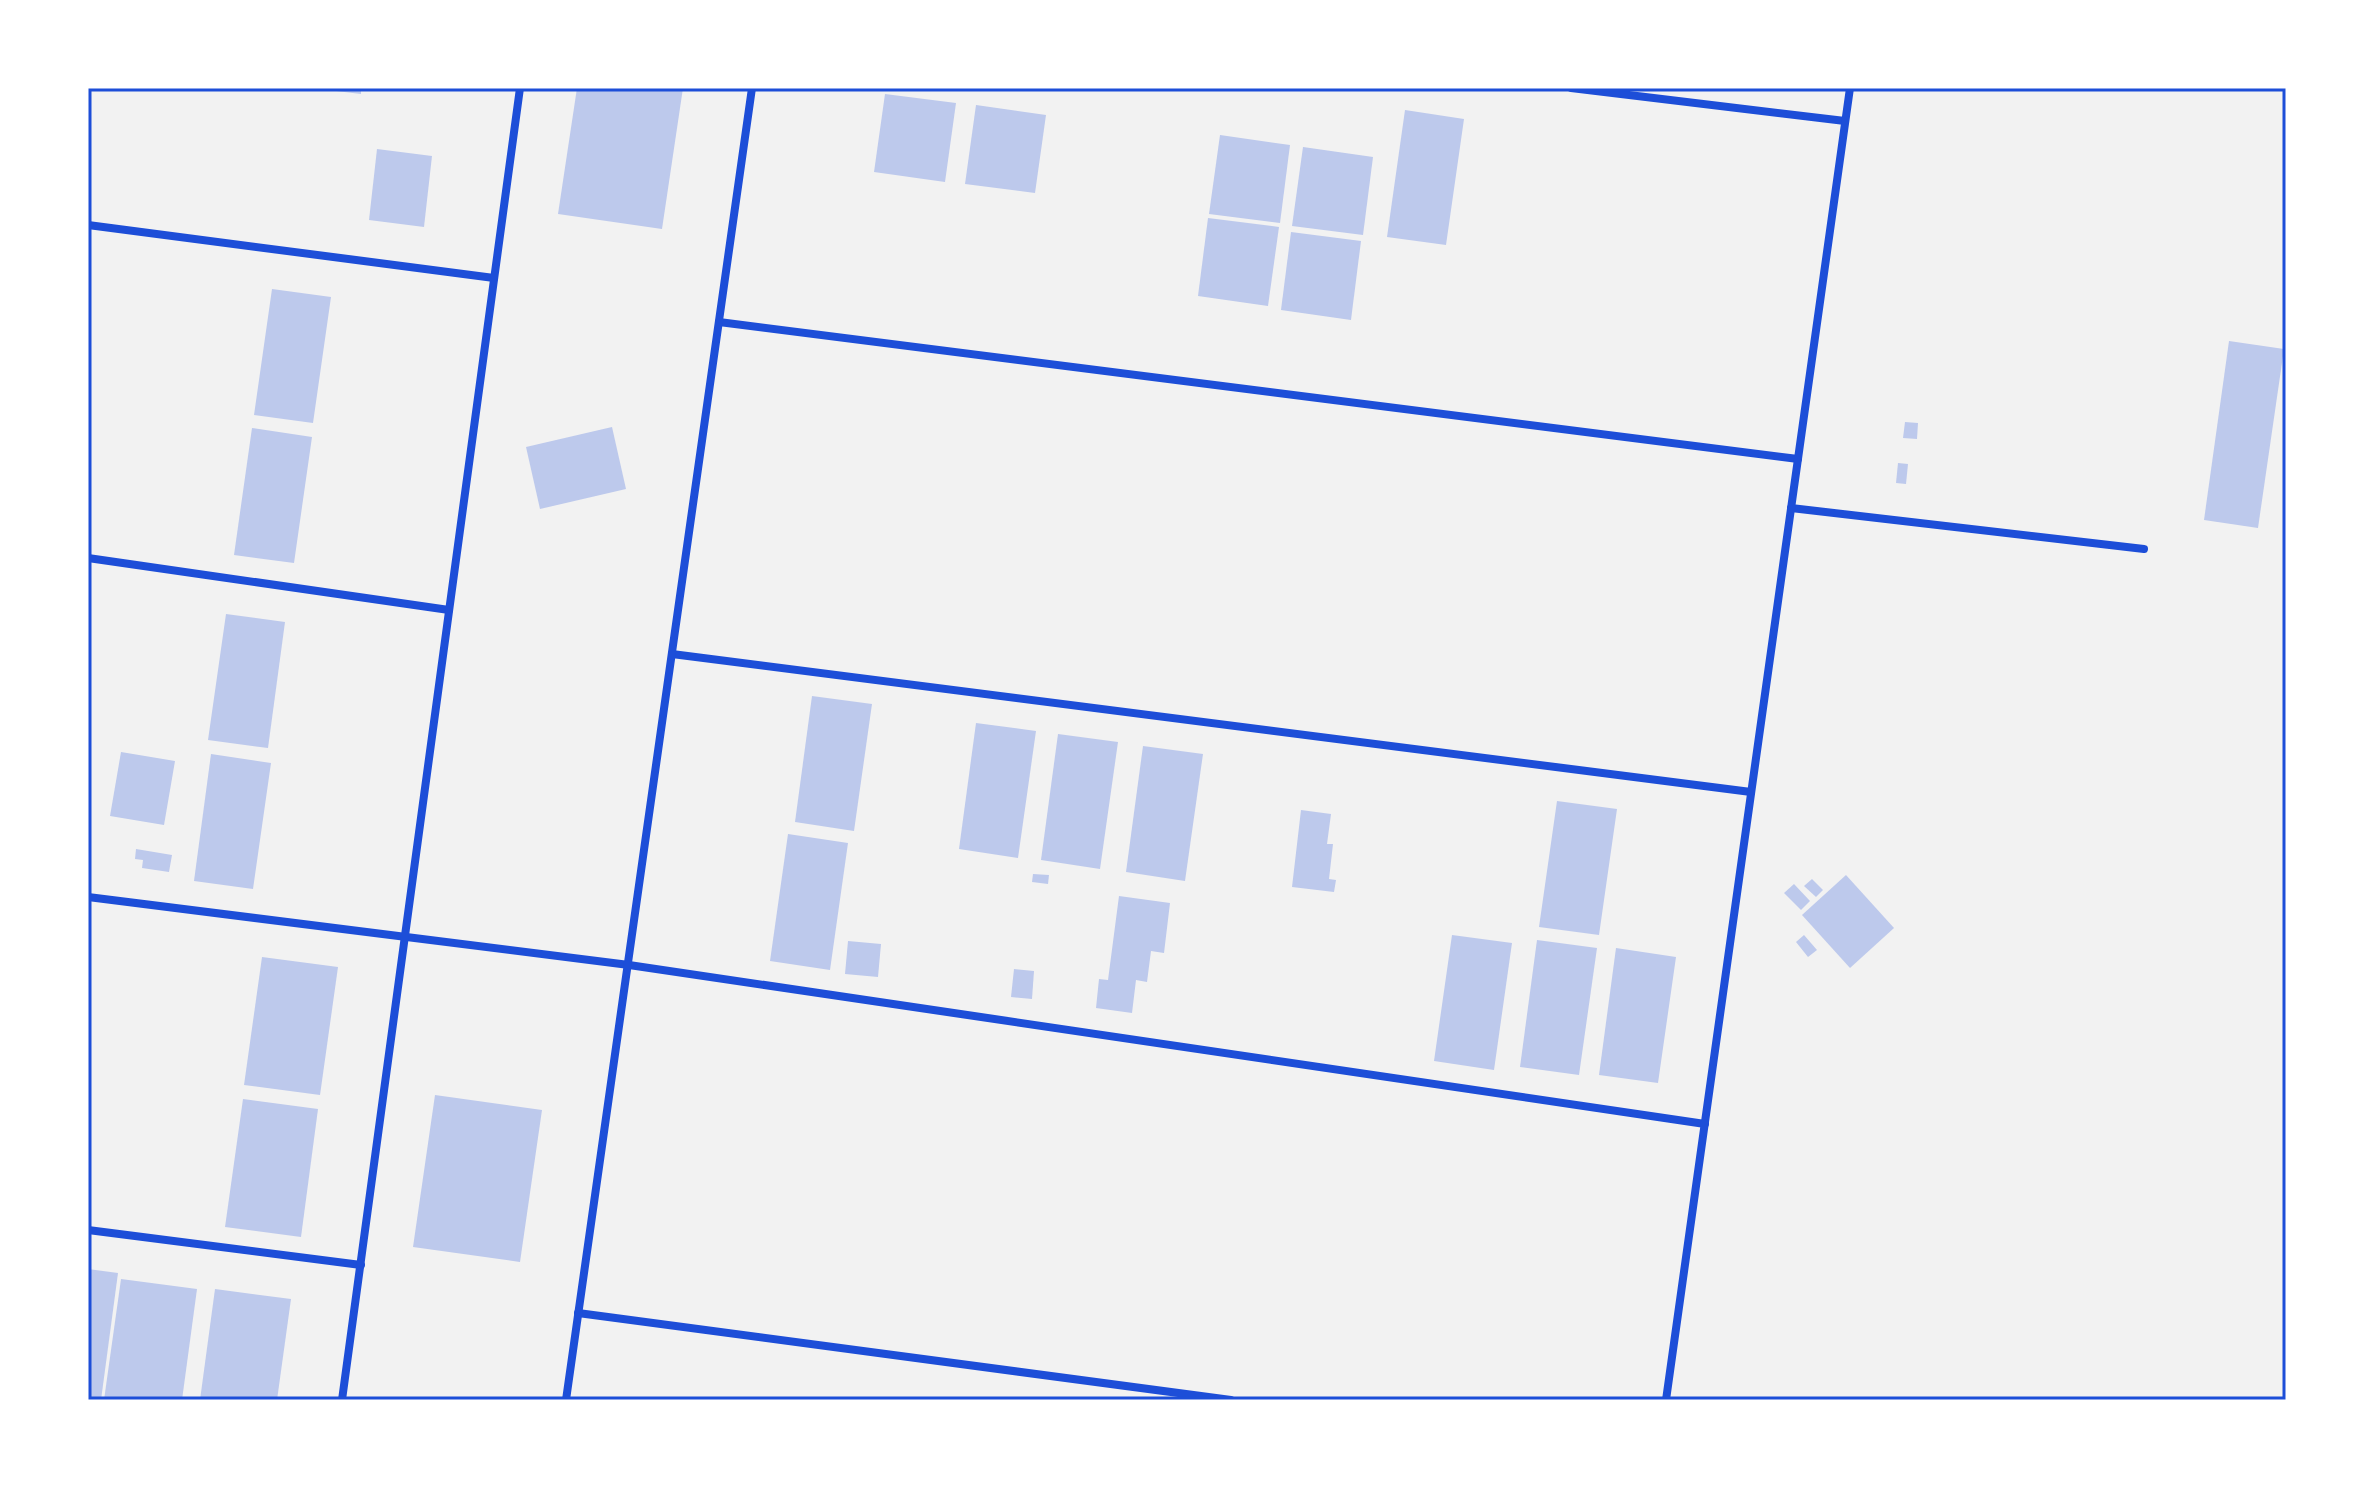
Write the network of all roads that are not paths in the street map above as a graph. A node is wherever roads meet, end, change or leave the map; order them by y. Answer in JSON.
{"nodes":[{"id":1,"x":520,"y":88,"type":"edge"},
{"id":2,"x":752,"y":88,"type":"edge"},
{"id":3,"x":1571,"y":88,"type":"edge"},
{"id":4,"x":1850,"y":88,"type":"edge"},
{"id":5,"x":1845,"y":121,"type":"junction"},
{"id":6,"x":88,"y":225,"type":"edge"},
{"id":7,"x":494,"y":278,"type":"junction"},
{"id":8,"x":719,"y":322,"type":"junction"},
{"id":9,"x":1798,"y":459,"type":"junction"},
{"id":10,"x":1791,"y":508,"type":"junction"},
{"id":11,"x":2144,"y":549,"type":"dead end"},
{"id":12,"x":88,"y":558,"type":"edge"},
{"id":13,"x":449,"y":610,"type":"junction"},
{"id":14,"x":672,"y":654,"type":"junction"},
{"id":15,"x":1751,"y":792,"type":"junction"},
{"id":16,"x":88,"y":897,"type":"edge"},
{"id":17,"x":405,"y":938,"type":"junction"},
{"id":18,"x":629,"y":965,"type":"junction"},
{"id":19,"x":1705,"y":1124,"type":"junction"},
{"id":20,"x":88,"y":1230,"type":"edge"},
{"id":21,"x":361,"y":1265,"type":"junction"},
{"id":22,"x":578,"y":1313,"type":"junction"},
{"id":23,"x":342,"y":1400,"type":"edge"},
{"id":24,"x":566,"y":1400,"type":"edge"},
{"id":25,"x":1231,"y":1400,"type":"edge"},
{"id":26,"x":1666,"y":1400,"type":"edge"}],
"edges":[{"from":1,"to":7,"type":"street"},
{"from":2,"to":8,"type":"street"},
{"from":3,"to":5,"type":"street"},
{"from":4,"to":5,"type":"street"},
{"from":5,"to":9,"type":"street"},
{"from":6,"to":7,"type":"street"},
{"from":7,"to":13,"type":"street"},
{"from":8,"to":9,"type":"street"},
{"from":8,"to":14,"type":"street"},
{"from":9,"to":10,"type":"street"},
{"from":10,"to":11,"type":"street"},
{"from":10,"to":15,"type":"street"},
{"from":12,"to":13,"type":"street"},
{"from":13,"to":17,"type":"street"},
{"from":14,"to":15,"type":"street"},
{"from":14,"to":18,"type":"street"},
{"from":15,"to":19,"type":"street"},
{"from":16,"to":17,"type":"street"},
{"from":17,"to":18,"type":"street"},
{"from":17,"to":21,"type":"street"},
{"from":18,"to":19,"type":"street"},
{"from":18,"to":22,"type":"street"},
{"from":19,"to":26,"type":"street"},
{"from":20,"to":21,"type":"street"},
{"from":21,"to":23,"type":"street"},
{"from":22,"to":24,"type":"street"},
{"from":22,"to":25,"type":"street"}]}
